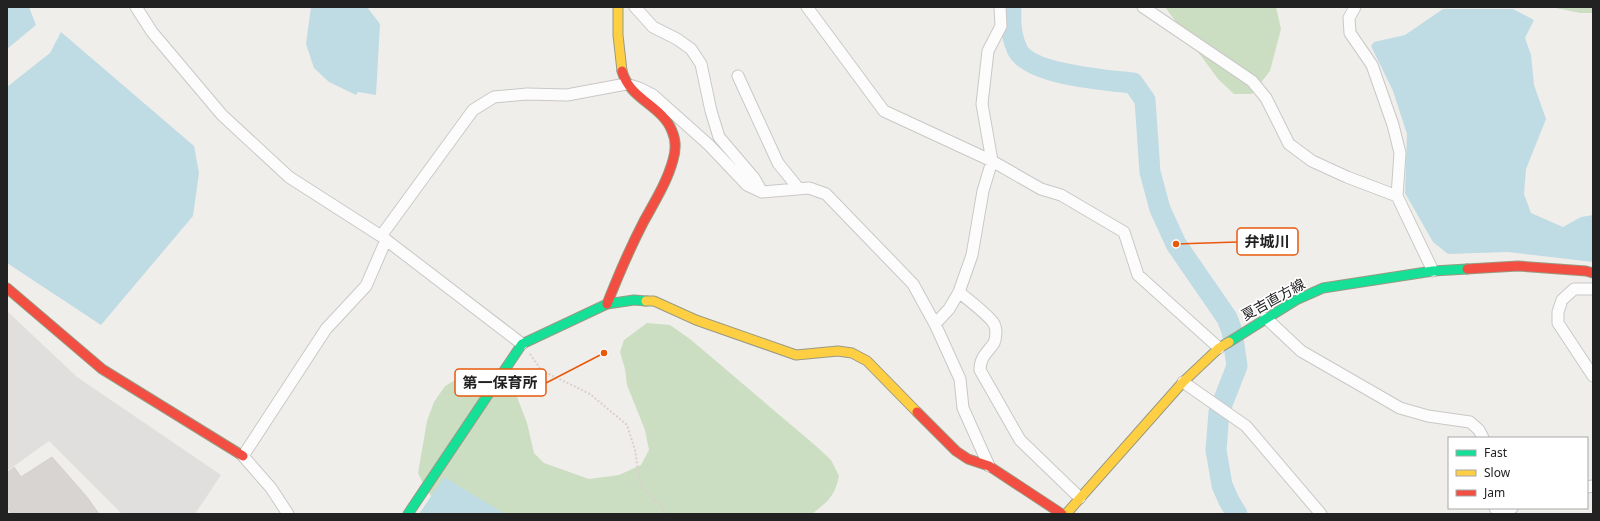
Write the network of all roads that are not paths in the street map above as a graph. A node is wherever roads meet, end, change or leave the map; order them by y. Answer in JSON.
{"nodes":[{"id":1,"x":136,"y":7,"type":"edge"},
{"id":2,"x":618,"y":7,"type":"edge"},
{"id":3,"x":635,"y":7,"type":"edge"},
{"id":4,"x":806,"y":7,"type":"edge"},
{"id":5,"x":1000,"y":7,"type":"edge"},
{"id":6,"x":1143,"y":7,"type":"edge"},
{"id":7,"x":1356,"y":7,"type":"edge"},
{"id":8,"x":738,"y":76,"type":"dead end"},
{"id":9,"x":626,"y":84,"type":"junction"},
{"id":10,"x":992,"y":161,"type":"junction"},
{"id":11,"x":799,"y":189,"type":"junction"},
{"id":12,"x":762,"y":192,"type":"junction"},
{"id":13,"x":1397,"y":196,"type":"junction"},
{"id":14,"x":383,"y":238,"type":"junction"},
{"id":15,"x":1433,"y":271,"type":"junction"},
{"id":16,"x":1593,"y":273,"type":"edge"},
{"id":17,"x":7,"y":288,"type":"edge"},
{"id":18,"x":1593,"y":289,"type":"edge"},
{"id":19,"x":959,"y":292,"type":"junction"},
{"id":20,"x":606,"y":304,"type":"junction"},
{"id":21,"x":1266,"y":318,"type":"junction"},
{"id":22,"x":935,"y":324,"type":"junction"},
{"id":23,"x":522,"y":344,"type":"junction"},
{"id":24,"x":1219,"y":348,"type":"junction"},
{"id":25,"x":1593,"y":376,"type":"edge"},
{"id":26,"x":1184,"y":382,"type":"junction"},
{"id":27,"x":1483,"y":437,"type":"edge"},
{"id":28,"x":243,"y":456,"type":"junction"},
{"id":29,"x":989,"y":466,"type":"junction"},
{"id":30,"x":1080,"y":498,"type":"junction"},
{"id":31,"x":1496,"y":509,"type":"edge"},
{"id":32,"x":1509,"y":509,"type":"edge"},
{"id":33,"x":288,"y":514,"type":"edge"},
{"id":34,"x":408,"y":514,"type":"edge"},
{"id":35,"x":1062,"y":514,"type":"edge"},
{"id":36,"x":1066,"y":514,"type":"edge"},
{"id":37,"x":1321,"y":514,"type":"edge"}],
"edges":[{"from":1,"to":14,"type":"street"},
{"from":2,"to":9,"type":"street"},
{"from":3,"to":12,"type":"street"},
{"from":4,"to":10,"type":"street"},
{"from":5,"to":10,"type":"street"},
{"from":6,"to":13,"type":"street"},
{"from":7,"to":13,"type":"street"},
{"from":8,"to":11,"type":"street"},
{"from":9,"to":12,"type":"street"},
{"from":9,"to":14,"type":"street"},
{"from":9,"to":20,"type":"street"},
{"from":10,"to":19,"type":"street"},
{"from":10,"to":24,"type":"street"},
{"from":11,"to":12,"type":"street"},
{"from":11,"to":22,"type":"street"},
{"from":13,"to":15,"type":"street"},
{"from":14,"to":23,"type":"street"},
{"from":14,"to":28,"type":"street"},
{"from":15,"to":16,"type":"street","name":"夏吉直方線"},
{"from":15,"to":21,"type":"street","name":"夏吉直方線"},
{"from":17,"to":28,"type":"street"},
{"from":18,"to":25,"type":"street"},
{"from":19,"to":22,"type":"street"},
{"from":19,"to":30,"type":"street"},
{"from":20,"to":23,"type":"street"},
{"from":20,"to":29,"type":"street"},
{"from":21,"to":24,"type":"street","name":"夏吉直方線"},
{"from":21,"to":27,"type":"street"},
{"from":22,"to":29,"type":"street"},
{"from":23,"to":34,"type":"street"},
{"from":24,"to":26,"type":"street","name":"夏吉直方線"},
{"from":26,"to":30,"type":"street","name":"夏吉直方線"},
{"from":26,"to":37,"type":"street"},
{"from":28,"to":33,"type":"street"},
{"from":29,"to":35,"type":"street"},
{"from":30,"to":36,"type":"street","name":"夏吉直方線"},
{"from":31,"to":32,"type":"street"}]}
